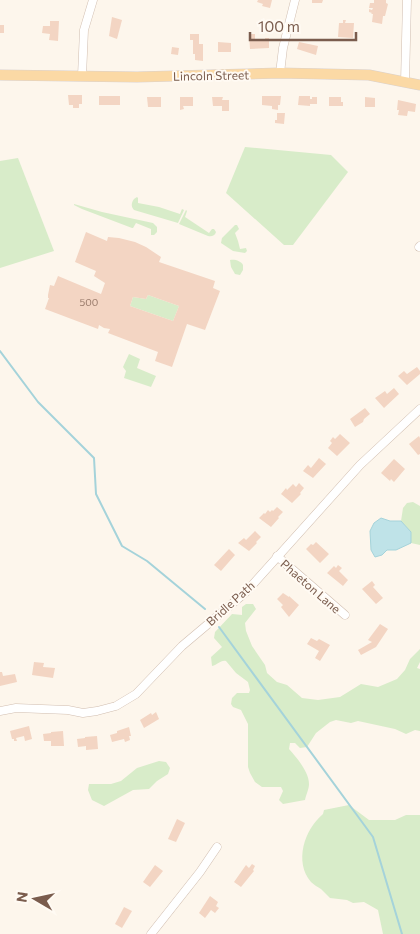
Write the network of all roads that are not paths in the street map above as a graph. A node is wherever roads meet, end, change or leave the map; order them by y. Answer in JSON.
{"nodes":[{"id":1,"x":93,"y":0,"type":"edge"},
{"id":2,"x":295,"y":0,"type":"edge"},
{"id":3,"x":407,"y":0,"type":"edge"},
{"id":4,"x":280,"y":74,"type":"junction"},
{"id":5,"x":0,"y":75,"type":"edge"},
{"id":6,"x":82,"y":76,"type":"junction"},
{"id":7,"x":405,"y":82,"type":"junction"},
{"id":8,"x":420,"y":85,"type":"edge"},
{"id":9,"x":420,"y":409,"type":"edge"},
{"id":10,"x":277,"y":556,"type":"junction"},
{"id":11,"x":344,"y":615,"type":"dead end"},
{"id":12,"x":0,"y":711,"type":"edge"},
{"id":13,"x":217,"y":848,"type":"dead end"},
{"id":14,"x":151,"y":934,"type":"edge"}],
"edges":[{"from":1,"to":6,"type":"street"},
{"from":2,"to":4,"type":"street"},
{"from":3,"to":7,"type":"street"},
{"from":4,"to":6,"type":"main road","name":"Lincoln Street"},
{"from":4,"to":7,"type":"main road","name":"Lincoln Street"},
{"from":5,"to":6,"type":"main road","name":"Lincoln Street"},
{"from":7,"to":8,"type":"main road","name":"Lincoln Street"},
{"from":9,"to":10,"type":"street","name":"Bridle Path"},
{"from":10,"to":11,"type":"street","name":"Phaeton Lane"},
{"from":10,"to":12,"type":"street","name":"Bridle Path"},
{"from":13,"to":14,"type":"street"}]}
